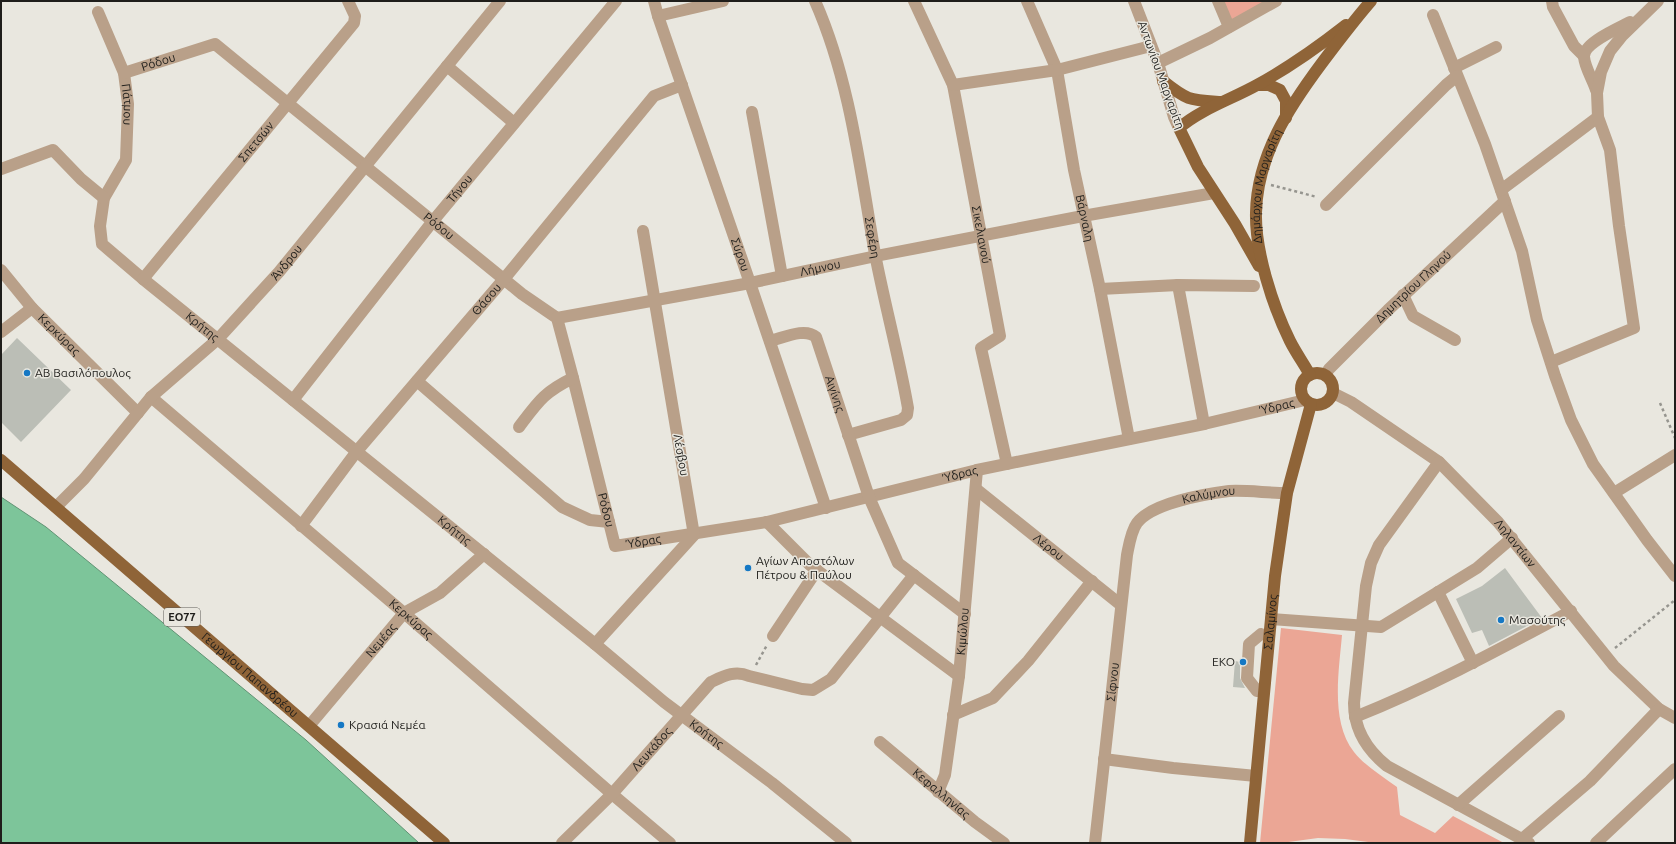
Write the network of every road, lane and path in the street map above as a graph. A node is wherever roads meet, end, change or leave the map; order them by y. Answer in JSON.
{"nodes":[{"id":1,"x":348,"y":1,"type":"edge"},
{"id":2,"x":500,"y":1,"type":"edge"},
{"id":3,"x":616,"y":1,"type":"edge"},
{"id":4,"x":654,"y":1,"type":"edge"},
{"id":5,"x":723,"y":1,"type":"edge"},
{"id":6,"x":815,"y":1,"type":"edge"},
{"id":7,"x":914,"y":1,"type":"edge"},
{"id":8,"x":1027,"y":1,"type":"edge"},
{"id":9,"x":1134,"y":1,"type":"edge"},
{"id":10,"x":1218,"y":1,"type":"edge"},
{"id":11,"x":1276,"y":1,"type":"edge"},
{"id":12,"x":1371,"y":1,"type":"edge"},
{"id":13,"x":1552,"y":1,"type":"edge"},
{"id":14,"x":1658,"y":1,"type":"edge"},
{"id":15,"x":98,"y":12,"type":"dead end"},
{"id":16,"x":1647,"y":13,"type":"junction"},
{"id":17,"x":1360,"y":14,"type":"junction"},
{"id":18,"x":1433,"y":15,"type":"dead end"},
{"id":19,"x":658,"y":16,"type":"junction"},
{"id":20,"x":1229,"y":27,"type":"junction"},
{"id":21,"x":1151,"y":46,"type":"junction"},
{"id":22,"x":1496,"y":47,"type":"dead end"},
{"id":23,"x":1584,"y":56,"type":"junction"},
{"id":24,"x":1158,"y":63,"type":"junction"},
{"id":25,"x":447,"y":66,"type":"junction"},
{"id":26,"x":1057,"y":70,"type":"junction"},
{"id":27,"x":1456,"y":72,"type":"junction"},
{"id":28,"x":124,"y":73,"type":"junction"},
{"id":29,"x":1163,"y":81,"type":"junction"},
{"id":30,"x":682,"y":85,"type":"junction"},
{"id":31,"x":953,"y":85,"type":"junction"},
{"id":32,"x":1258,"y":85,"type":"junction"},
{"id":33,"x":1596,"y":93,"type":"junction"},
{"id":34,"x":1222,"y":102,"type":"junction"},
{"id":35,"x":288,"y":103,"type":"junction"},
{"id":36,"x":752,"y":112,"type":"dead end"},
{"id":37,"x":1598,"y":117,"type":"junction"},
{"id":38,"x":1286,"y":118,"type":"junction"},
{"id":39,"x":514,"y":123,"type":"junction"},
{"id":40,"x":1178,"y":128,"type":"junction"},
{"id":41,"x":366,"y":166,"type":"junction"},
{"id":42,"x":1,"y":169,"type":"edge"},
{"id":43,"x":1260,"y":182,"type":"junction"},
{"id":44,"x":1214,"y":194,"type":"junction"},
{"id":45,"x":1503,"y":196,"type":"junction"},
{"id":46,"x":104,"y":198,"type":"junction"},
{"id":47,"x":1329,"y":203,"type":"joint"},
{"id":48,"x":1256,"y":213,"type":"junction"},
{"id":49,"x":1084,"y":216,"type":"junction"},
{"id":50,"x":433,"y":221,"type":"junction"},
{"id":51,"x":1235,"y":224,"type":"junction"},
{"id":52,"x":643,"y":231,"type":"dead end"},
{"id":53,"x":982,"y":236,"type":"junction"},
{"id":54,"x":876,"y":256,"type":"junction"},
{"id":55,"x":1,"y":270,"type":"edge"},
{"id":56,"x":1264,"y":272,"type":"junction"},
{"id":57,"x":782,"y":276,"type":"junction"},
{"id":58,"x":143,"y":279,"type":"junction"},
{"id":59,"x":504,"y":279,"type":"junction"},
{"id":60,"x":750,"y":283,"type":"junction"},
{"id":61,"x":1178,"y":285,"type":"junction"},
{"id":62,"x":1254,"y":286,"type":"dead end"},
{"id":63,"x":1100,"y":289,"type":"junction"},
{"id":64,"x":1403,"y":295,"type":"junction"},
{"id":65,"x":655,"y":300,"type":"junction"},
{"id":66,"x":32,"y":308,"type":"junction"},
{"id":67,"x":557,"y":318,"type":"junction"},
{"id":68,"x":1,"y":332,"type":"edge"},
{"id":69,"x":218,"y":339,"type":"junction"},
{"id":70,"x":1455,"y":340,"type":"dead end"},
{"id":71,"x":770,"y":341,"type":"junction"},
{"id":72,"x":1550,"y":362,"type":"junction"},
{"id":73,"x":1310,"y":375,"type":"junction"},
{"id":74,"x":1325,"y":375,"type":"junction"},
{"id":75,"x":573,"y":378,"type":"junction"},
{"id":76,"x":417,"y":382,"type":"junction"},
{"id":77,"x":1333,"y":393,"type":"junction"},
{"id":78,"x":151,"y":397,"type":"junction"},
{"id":79,"x":293,"y":400,"type":"junction"},
{"id":80,"x":1308,"y":402,"type":"junction"},
{"id":81,"x":1660,"y":403,"type":"dead end"},
{"id":82,"x":138,"y":413,"type":"junction"},
{"id":83,"x":1204,"y":424,"type":"junction"},
{"id":84,"x":519,"y":427,"type":"dead end"},
{"id":85,"x":848,"y":434,"type":"junction"},
{"id":86,"x":1675,"y":438,"type":"edge"},
{"id":87,"x":1129,"y":439,"type":"junction"},
{"id":88,"x":357,"y":452,"type":"junction"},
{"id":89,"x":1675,"y":455,"type":"edge"},
{"id":90,"x":1,"y":460,"type":"edge"},
{"id":91,"x":1439,"y":462,"type":"junction"},
{"id":92,"x":1007,"y":464,"type":"junction"},
{"id":93,"x":977,"y":470,"type":"junction"},
{"id":94,"x":976,"y":489,"type":"junction"},
{"id":95,"x":1287,"y":493,"type":"junction"},
{"id":96,"x":1614,"y":493,"type":"junction"},
{"id":97,"x":868,"y":497,"type":"junction"},
{"id":98,"x":56,"y":507,"type":"junction"},
{"id":99,"x":826,"y":508,"type":"junction"},
{"id":100,"x":609,"y":522,"type":"junction"},
{"id":101,"x":767,"y":522,"type":"junction"},
{"id":102,"x":1137,"y":523,"type":"joint"},
{"id":103,"x":301,"y":526,"type":"junction"},
{"id":104,"x":694,"y":535,"type":"junction"},
{"id":105,"x":1512,"y":538,"type":"junction"},
{"id":106,"x":615,"y":546,"type":"joint"},
{"id":107,"x":484,"y":554,"type":"junction"},
{"id":108,"x":817,"y":570,"type":"junction"},
{"id":109,"x":914,"y":575,"type":"junction"},
{"id":110,"x":1675,"y":576,"type":"edge"},
{"id":111,"x":1092,"y":581,"type":"junction"},
{"id":112,"x":1438,"y":592,"type":"junction"},
{"id":113,"x":1675,"y":600,"type":"edge"},
{"id":114,"x":1121,"y":605,"type":"junction"},
{"id":115,"x":1571,"y":611,"type":"junction"},
{"id":116,"x":404,"y":613,"type":"junction"},
{"id":117,"x":965,"y":614,"type":"junction"},
{"id":118,"x":880,"y":617,"type":"junction"},
{"id":119,"x":1271,"y":619,"type":"junction"},
{"id":120,"x":1362,"y":626,"type":"junction"},
{"id":121,"x":1261,"y":634,"type":"dead end"},
{"id":122,"x":773,"y":636,"type":"joint"},
{"id":123,"x":595,"y":644,"type":"junction"},
{"id":124,"x":1606,"y":656,"type":"junction"},
{"id":125,"x":1473,"y":663,"type":"junction"},
{"id":126,"x":749,"y":676,"type":"junction"},
{"id":127,"x":959,"y":676,"type":"junction"},
{"id":128,"x":1257,"y":691,"type":"dead end"},
{"id":129,"x":1659,"y":709,"type":"junction"},
{"id":130,"x":682,"y":714,"type":"junction"},
{"id":131,"x":953,"y":715,"type":"junction"},
{"id":132,"x":1355,"y":716,"type":"junction"},
{"id":133,"x":1559,"y":716,"type":"dead end"},
{"id":134,"x":1675,"y":718,"type":"edge"},
{"id":135,"x":309,"y":726,"type":"junction"},
{"id":136,"x":880,"y":742,"type":"dead end"},
{"id":137,"x":1104,"y":759,"type":"junction"},
{"id":138,"x":1675,"y":769,"type":"edge"},
{"id":139,"x":1256,"y":776,"type":"junction"},
{"id":140,"x":938,"y":792,"type":"junction"},
{"id":141,"x":612,"y":794,"type":"junction"},
{"id":142,"x":1458,"y":805,"type":"junction"},
{"id":143,"x":1526,"y":841,"type":"edge"},
{"id":144,"x":444,"y":843,"type":"edge"},
{"id":145,"x":562,"y":843,"type":"edge"},
{"id":146,"x":670,"y":843,"type":"edge"},
{"id":147,"x":846,"y":843,"type":"edge"},
{"id":148,"x":1004,"y":843,"type":"edge"},
{"id":149,"x":1095,"y":843,"type":"edge"},
{"id":150,"x":1250,"y":843,"type":"edge"},
{"id":151,"x":1596,"y":843,"type":"edge"}],
"edges":[{"from":1,"to":35,"type":"street","name":"Σπετσών"},
{"from":2,"to":25,"type":"street","name":"Άνδρου"},
{"from":3,"to":39,"type":"street","name":"Τήνου"},
{"from":4,"to":19,"type":"street","name":"Σύρου"},
{"from":5,"to":19,"type":"street"},
{"from":6,"to":54,"type":"street","name":"Σεφέρη"},
{"from":7,"to":31,"type":"street","name":"Σικελιανού"},
{"from":8,"to":26,"type":"street","name":"Βάρναλη"},
{"from":9,"to":21,"type":"street","name":"Αντωνίου Μαργαρίτη"},
{"from":10,"to":20,"type":"street"},
{"from":11,"to":20,"type":"street"},
{"from":12,"to":17,"type":"main road"},
{"from":13,"to":23,"type":"street"},
{"from":14,"to":16,"type":"street"},
{"from":15,"to":28,"type":"street","name":"Πάτμου"},
{"from":16,"to":23,"type":"street"},
{"from":16,"to":33,"type":"street"},
{"from":17,"to":32,"type":"main road"},
{"from":17,"to":38,"type":"main road","name":"Δημάρχου Μαργαρίτη"},
{"from":18,"to":27,"type":"street"},
{"from":19,"to":30,"type":"street","name":"Σύρου"},
{"from":20,"to":24,"type":"street"},
{"from":21,"to":24,"type":"street","name":"Αντωνίου Μαργαρίτη"},
{"from":21,"to":26,"type":"street"},
{"from":22,"to":27,"type":"street"},
{"from":23,"to":33,"type":"street"},
{"from":24,"to":29,"type":"street","name":"Αντωνίου Μαργαρίτη"},
{"from":25,"to":39,"type":"street"},
{"from":25,"to":41,"type":"street","name":"Άνδρου"},
{"from":26,"to":31,"type":"street"},
{"from":26,"to":49,"type":"street","name":"Βάρναλη"},
{"from":27,"to":45,"type":"street"},
{"from":27,"to":47,"type":"street"},
{"from":28,"to":35,"type":"street","name":"Ρόδου"},
{"from":28,"to":46,"type":"street","name":"Πάτμου"},
{"from":29,"to":34,"type":"main road"},
{"from":29,"to":40,"type":"street","name":"Αντωνίου Μαργαρίτη"},
{"from":30,"to":59,"type":"street","name":"Θάσου"},
{"from":30,"to":60,"type":"street","name":"Σύρου"},
{"from":31,"to":53,"type":"street","name":"Σικελιανού"},
{"from":32,"to":34,"type":"main road"},
{"from":32,"to":38,"type":"main road"},
{"from":33,"to":37,"type":"street"},
{"from":34,"to":40,"type":"main road"},
{"from":35,"to":41,"type":"street","name":"Ρόδου"},
{"from":35,"to":58,"type":"street","name":"Σπετσών"},
{"from":36,"to":57,"type":"street"},
{"from":37,"to":45,"type":"street","name":"Δημητρίου Γληνού"},
{"from":37,"to":72,"type":"street"},
{"from":38,"to":43,"type":"main road","name":"Δημάρχου Μαργαρίτη"},
{"from":39,"to":50,"type":"street","name":"Τήνου"},
{"from":40,"to":44,"type":"main road","name":"Αντωνίου Μαργαρίτη"},
{"from":41,"to":50,"type":"street","name":"Ρόδου"},
{"from":41,"to":69,"type":"street","name":"Άνδρου"},
{"from":42,"to":46,"type":"street"},
{"from":43,"to":47,"type":"path"},
{"from":43,"to":48,"type":"main road","name":"Δημάρχου Μαργαρίτη"},
{"from":44,"to":49,"type":"street","name":"Λήμνου"},
{"from":44,"to":51,"type":"main road","name":"Αντωνίου Μαργαρίτη"},
{"from":45,"to":64,"type":"street","name":"Δημητρίου Γληνού"},
{"from":45,"to":72,"type":"street"},
{"from":46,"to":58,"type":"street","name":"Κρήτης"},
{"from":48,"to":51,"type":"main road"},
{"from":48,"to":56,"type":"main road","name":"Δημάρχου Μαργαρίτη"},
{"from":49,"to":53,"type":"street","name":"Λήμνου"},
{"from":49,"to":63,"type":"street","name":"Βάρναλη"},
{"from":50,"to":59,"type":"street","name":"Ρόδου"},
{"from":50,"to":79,"type":"street","name":"Τήνου"},
{"from":51,"to":56,"type":"main road","name":"Αντωνίου Μαργαρίτη"},
{"from":52,"to":65,"type":"street","name":"Λέσβου"},
{"from":53,"to":54,"type":"street","name":"Λήμνου"},
{"from":53,"to":92,"type":"street","name":"Σικελιανού"},
{"from":54,"to":57,"type":"street","name":"Λήμνου"},
{"from":54,"to":85,"type":"street","name":"Σεφέρη"},
{"from":55,"to":66,"type":"street","name":"Κερκύρας"},
{"from":56,"to":73,"type":"main road","name":"Δημάρχου Μαργαρίτη"},
{"from":57,"to":60,"type":"street","name":"Λήμνου"},
{"from":58,"to":69,"type":"street","name":"Κρήτης"},
{"from":59,"to":67,"type":"street","name":"Ρόδου"},
{"from":59,"to":76,"type":"street","name":"Θάσου"},
{"from":60,"to":65,"type":"street","name":"Λήμνου"},
{"from":60,"to":71,"type":"street","name":"Σύρου"},
{"from":61,"to":62,"type":"street"},
{"from":61,"to":63,"type":"street"},
{"from":61,"to":83,"type":"street"},
{"from":63,"to":87,"type":"street","name":"Βάρναλη"},
{"from":64,"to":70,"type":"street"},
{"from":64,"to":74,"type":"street","name":"Δημητρίου Γληνού"},
{"from":65,"to":67,"type":"street","name":"Λήμνου"},
{"from":65,"to":104,"type":"street","name":"Λέσβου"},
{"from":66,"to":68,"type":"street"},
{"from":66,"to":82,"type":"street","name":"Κερκύρας"},
{"from":67,"to":75,"type":"street","name":"Ρόδου"},
{"from":69,"to":78,"type":"street","name":"Άνδρου"},
{"from":69,"to":79,"type":"street","name":"Κρήτης"},
{"from":71,"to":85,"type":"street","name":"Αιγίνης"},
{"from":71,"to":99,"type":"street","name":"Σύρου"},
{"from":72,"to":96,"type":"street"},
{"from":73,"to":74,"type":"main road"},
{"from":73,"to":80,"type":"main road"},
{"from":74,"to":77,"type":"main road"},
{"from":75,"to":84,"type":"street"},
{"from":75,"to":100,"type":"street","name":"Ρόδου"},
{"from":76,"to":88,"type":"street","name":"Θάσου"},
{"from":76,"to":100,"type":"street"},
{"from":77,"to":80,"type":"main road"},
{"from":77,"to":91,"type":"street","name":"Ληλαντίων"},
{"from":78,"to":82,"type":"street","name":"Άνδρου"},
{"from":78,"to":103,"type":"street","name":"Κερκύρας"},
{"from":79,"to":88,"type":"street","name":"Κρήτης"},
{"from":80,"to":83,"type":"street","name":"Ύδρας"},
{"from":80,"to":95,"type":"main road","name":"Σαλαμίνος"},
{"from":81,"to":86,"type":"path"},
{"from":82,"to":98,"type":"street","name":"Άνδρου"},
{"from":83,"to":87,"type":"street","name":"Ύδρας"},
{"from":85,"to":97,"type":"street","name":"Αιγίνης"},
{"from":87,"to":92,"type":"street","name":"Ύδρας"},
{"from":88,"to":103,"type":"street","name":"Θάσου"},
{"from":88,"to":107,"type":"street","name":"Κρήτης"},
{"from":89,"to":96,"type":"street"},
{"from":90,"to":98,"type":"main road","name":"Γεωργίου Παπανδρέου","number":"ΕΟ77"},
{"from":91,"to":105,"type":"street","name":"Ληλαντίων"},
{"from":91,"to":120,"type":"street"},
{"from":92,"to":93,"type":"street","name":"Ύδρας"},
{"from":93,"to":94,"type":"street","name":"Κιμώλου"},
{"from":93,"to":97,"type":"street","name":"Ύδρας"},
{"from":94,"to":111,"type":"street","name":"Λέρου"},
{"from":94,"to":117,"type":"street","name":"Κιμώλου"},
{"from":95,"to":102,"type":"street","name":"Καλύμνου"},
{"from":95,"to":119,"type":"main road","name":"Σαλαμίνος"},
{"from":96,"to":110,"type":"street"},
{"from":97,"to":99,"type":"street","name":"Ύδρας"},
{"from":97,"to":109,"type":"street","name":"Αιγίνης"},
{"from":98,"to":135,"type":"main road","name":"Γεωργίου Παπανδρέου","number":"ΕΟ77"},
{"from":99,"to":101,"type":"street","name":"Ύδρας"},
{"from":100,"to":106,"type":"street","name":"Ρόδου"},
{"from":101,"to":104,"type":"street","name":"Ύδρας"},
{"from":101,"to":108,"type":"street"},
{"from":102,"to":114,"type":"street","name":"Σίφνου"},
{"from":103,"to":116,"type":"street","name":"Κερκύρας"},
{"from":104,"to":106,"type":"street","name":"Ύδρας"},
{"from":104,"to":123,"type":"street"},
{"from":105,"to":112,"type":"street"},
{"from":105,"to":115,"type":"street","name":"Ληλαντίων"},
{"from":107,"to":116,"type":"street","name":"Νεμέας"},
{"from":107,"to":123,"type":"street","name":"Κρήτης"},
{"from":108,"to":118,"type":"street"},
{"from":108,"to":122,"type":"street"},
{"from":109,"to":117,"type":"street","name":"Αιγίνης"},
{"from":109,"to":118,"type":"street","name":"Λευκάδος"},
{"from":111,"to":114,"type":"street","name":"Λέρου"},
{"from":111,"to":131,"type":"street"},
{"from":112,"to":120,"type":"street"},
{"from":112,"to":125,"type":"street"},
{"from":113,"to":124,"type":"path"},
{"from":114,"to":137,"type":"street","name":"Σίφνου"},
{"from":115,"to":124,"type":"street","name":"Ληλαντίων"},
{"from":115,"to":125,"type":"street"},
{"from":116,"to":135,"type":"street","name":"Νεμέας"},
{"from":116,"to":141,"type":"street","name":"Κερκύρας"},
{"from":117,"to":127,"type":"street","name":"Κιμώλου"},
{"from":118,"to":126,"type":"street","name":"Λευκάδος"},
{"from":118,"to":127,"type":"street"},
{"from":119,"to":120,"type":"street"},
{"from":119,"to":139,"type":"main road","name":"Σαλαμίνος"},
{"from":120,"to":132,"type":"street"},
{"from":121,"to":128,"type":"street"},
{"from":122,"to":126,"type":"path"},
{"from":123,"to":130,"type":"street","name":"Κρήτης"},
{"from":124,"to":129,"type":"street","name":"Ληλαντίων"},
{"from":125,"to":132,"type":"street"},
{"from":126,"to":130,"type":"street","name":"Λευκάδος"},
{"from":127,"to":131,"type":"street","name":"Κιμώλου"},
{"from":129,"to":134,"type":"street","name":"Ληλαντίων"},
{"from":129,"to":143,"type":"street"},
{"from":130,"to":141,"type":"street","name":"Λευκάδος"},
{"from":130,"to":147,"type":"street","name":"Κρήτης"},
{"from":131,"to":140,"type":"street","name":"Κιμώλου"},
{"from":132,"to":142,"type":"street"},
{"from":133,"to":142,"type":"street"},
{"from":135,"to":144,"type":"main road","name":"Γεωργίου Παπανδρέου","number":"ΕΟ77"},
{"from":136,"to":140,"type":"street","name":"Κεφαλληνίας"},
{"from":137,"to":139,"type":"street"},
{"from":137,"to":149,"type":"street","name":"Σίφνου"},
{"from":138,"to":151,"type":"street"},
{"from":139,"to":150,"type":"main road","name":"Σαλαμίνος"},
{"from":140,"to":148,"type":"street","name":"Κεφαλληνίας"},
{"from":141,"to":145,"type":"street","name":"Λευκάδος"},
{"from":141,"to":146,"type":"street","name":"Κερκύρας"},
{"from":142,"to":143,"type":"street"}]}
